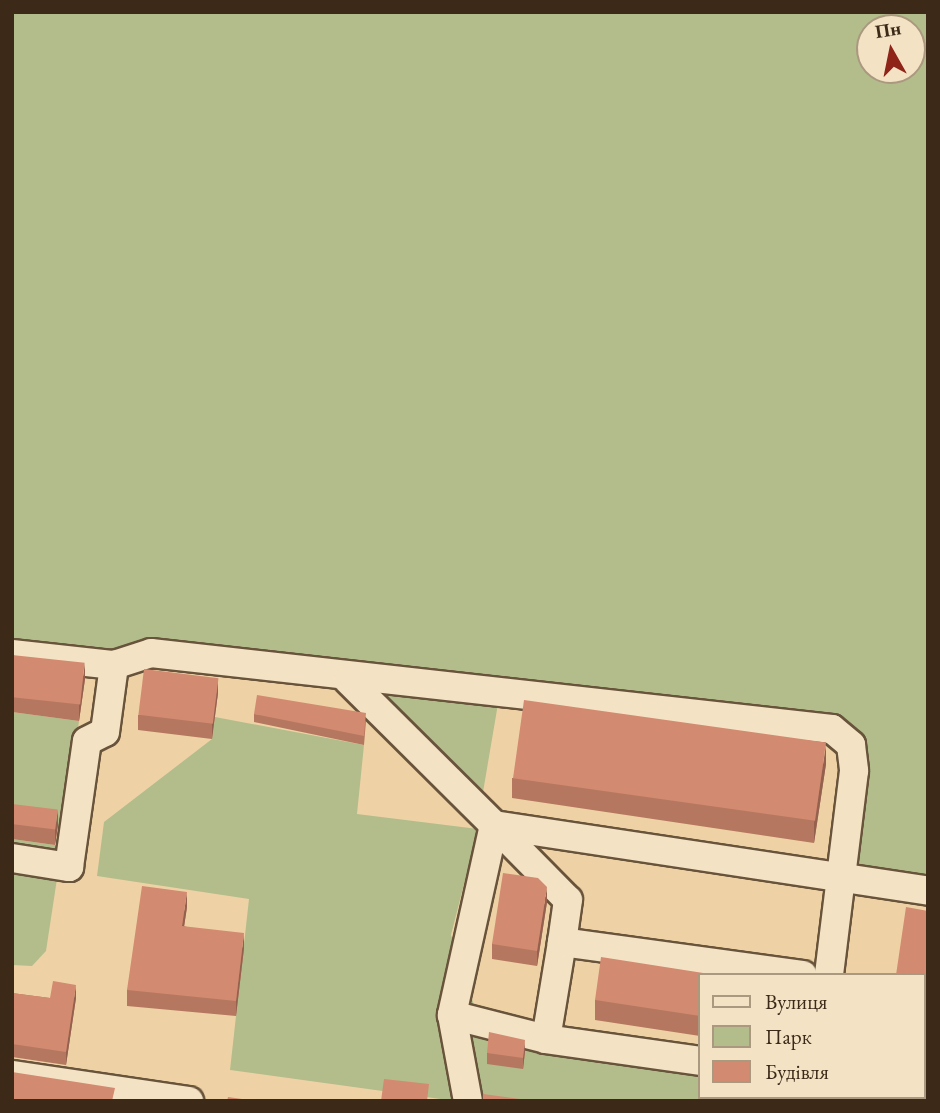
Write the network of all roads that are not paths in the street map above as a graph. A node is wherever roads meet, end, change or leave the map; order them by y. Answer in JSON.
{"nodes":[{"id":1,"x":12,"y":654,"type":"edge"},
{"id":2,"x":114,"y":665,"type":"junction"},
{"id":3,"x":348,"y":680,"type":"junction"},
{"id":4,"x":494,"y":825,"type":"junction"},
{"id":5,"x":12,"y":858,"type":"edge"},
{"id":6,"x":841,"y":877,"type":"junction"},
{"id":7,"x":928,"y":891,"type":"edge"},
{"id":8,"x":562,"y":942,"type":"junction"},
{"id":9,"x":788,"y":973,"type":"edge"},
{"id":10,"x":829,"y":973,"type":"edge"},
{"id":11,"x":452,"y":1015,"type":"junction"},
{"id":12,"x":547,"y":1039,"type":"junction"},
{"id":13,"x":698,"y":1060,"type":"edge"},
{"id":14,"x":12,"y":1075,"type":"edge"},
{"id":15,"x":188,"y":1101,"type":"edge"},
{"id":16,"x":468,"y":1101,"type":"edge"}],
"edges":[{"from":1,"to":2,"type":"lane"},
{"from":2,"to":3,"type":"lane"},
{"from":2,"to":5,"type":"lane"},
{"from":3,"to":4,"type":"lane"},
{"from":3,"to":6,"type":"lane"},
{"from":4,"to":6,"type":"lane"},
{"from":4,"to":8,"type":"lane"},
{"from":4,"to":11,"type":"lane"},
{"from":6,"to":7,"type":"lane"},
{"from":6,"to":10,"type":"lane"},
{"from":8,"to":9,"type":"lane"},
{"from":8,"to":12,"type":"lane"},
{"from":11,"to":12,"type":"lane"},
{"from":11,"to":16,"type":"lane"},
{"from":12,"to":13,"type":"lane"},
{"from":14,"to":15,"type":"lane"}]}
